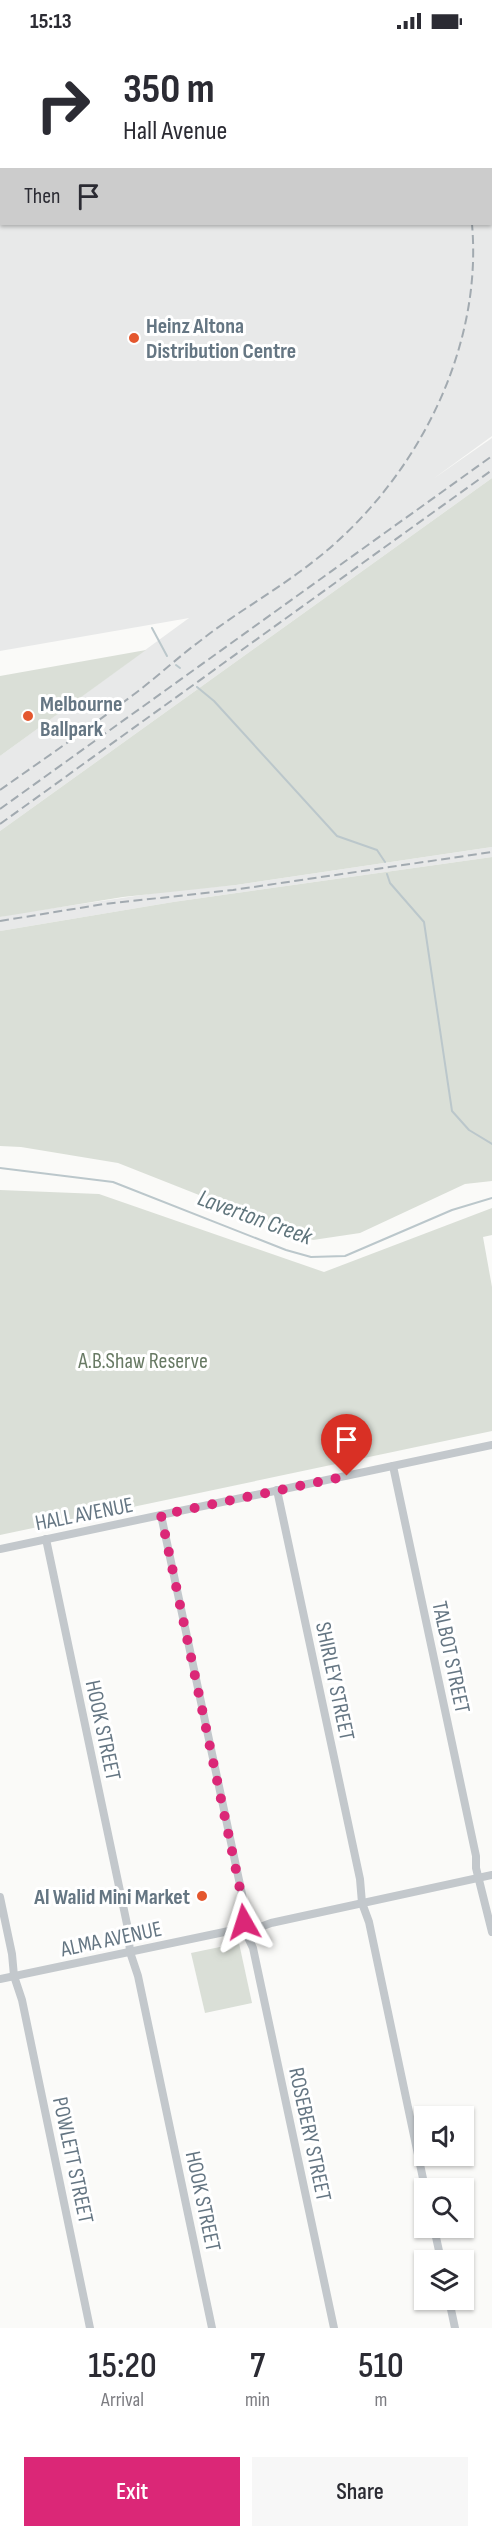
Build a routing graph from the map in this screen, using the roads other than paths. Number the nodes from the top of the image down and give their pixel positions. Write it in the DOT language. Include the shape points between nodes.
graph roads {
  1 [pos="492,1445"];
  2 [pos="393,1466"];
  3 [pos="277,1490"];
  4 [pos="161,1515"];
  5 [pos="45,1539"];
  6 [pos="0,1549"];
  7 [pos="485,1877"];
  8 [pos="0,1897"];
  9 [pos="365,1902"];
  10 [pos="249,1927"];
  11 [pos="492,1932"];
  12 [pos="133,1951"];
  13 [pos="16,1976"];
  14 [pos="0,1979"];
  15 [pos="423,2178"];
  16 [pos="451,2310"];
  17 [pos="90,2328"];
  18 [pos="212,2328"];
  19 [pos="334,2328"];
  20 [pos="455,2328"];
  1 -- 2 [label="street, HALL AVENUE"];
  2 -- 3 [label="street, HALL AVENUE"];
  2 -- 7 [label="street, TALBOT STREET" via="476,1856"];
  3 -- 4 [label="street, HALL AVENUE"];
  3 -- 9 [label="street, SHIRLEY STREET"];
  4 -- 5 [label="street, HALL AVENUE"];
  4 -- 10 [label="street, ROSEBERY STREET"];
  5 -- 6 [label="street, HALL AVENUE"];
  5 -- 12 [label="street, HOOK STREET"];
  7 -- 9 [label="street, ALMA AVENUE"];
  7 -- 11 [label="street, TALBOT STREET"];
  8 -- 13 [label="street, POWLETT STREET"];
  9 -- 10 [label="street, ALMA AVENUE"];
  9 -- 15 [label="street, SHIRLEY STREET"];
  10 -- 12 [label="street, ALMA AVENUE"];
  10 -- 19 [label="street, ROSEBERY STREET"];
  12 -- 13 [label="street, ALMA AVENUE"];
  12 -- 18 [label="street, HOOK STREET"];
  13 -- 14 [label="street, ALMA AVENUE"];
  13 -- 17 [label="street, POWLETT STREET"];
  16 -- 20 [label="street"];
}
